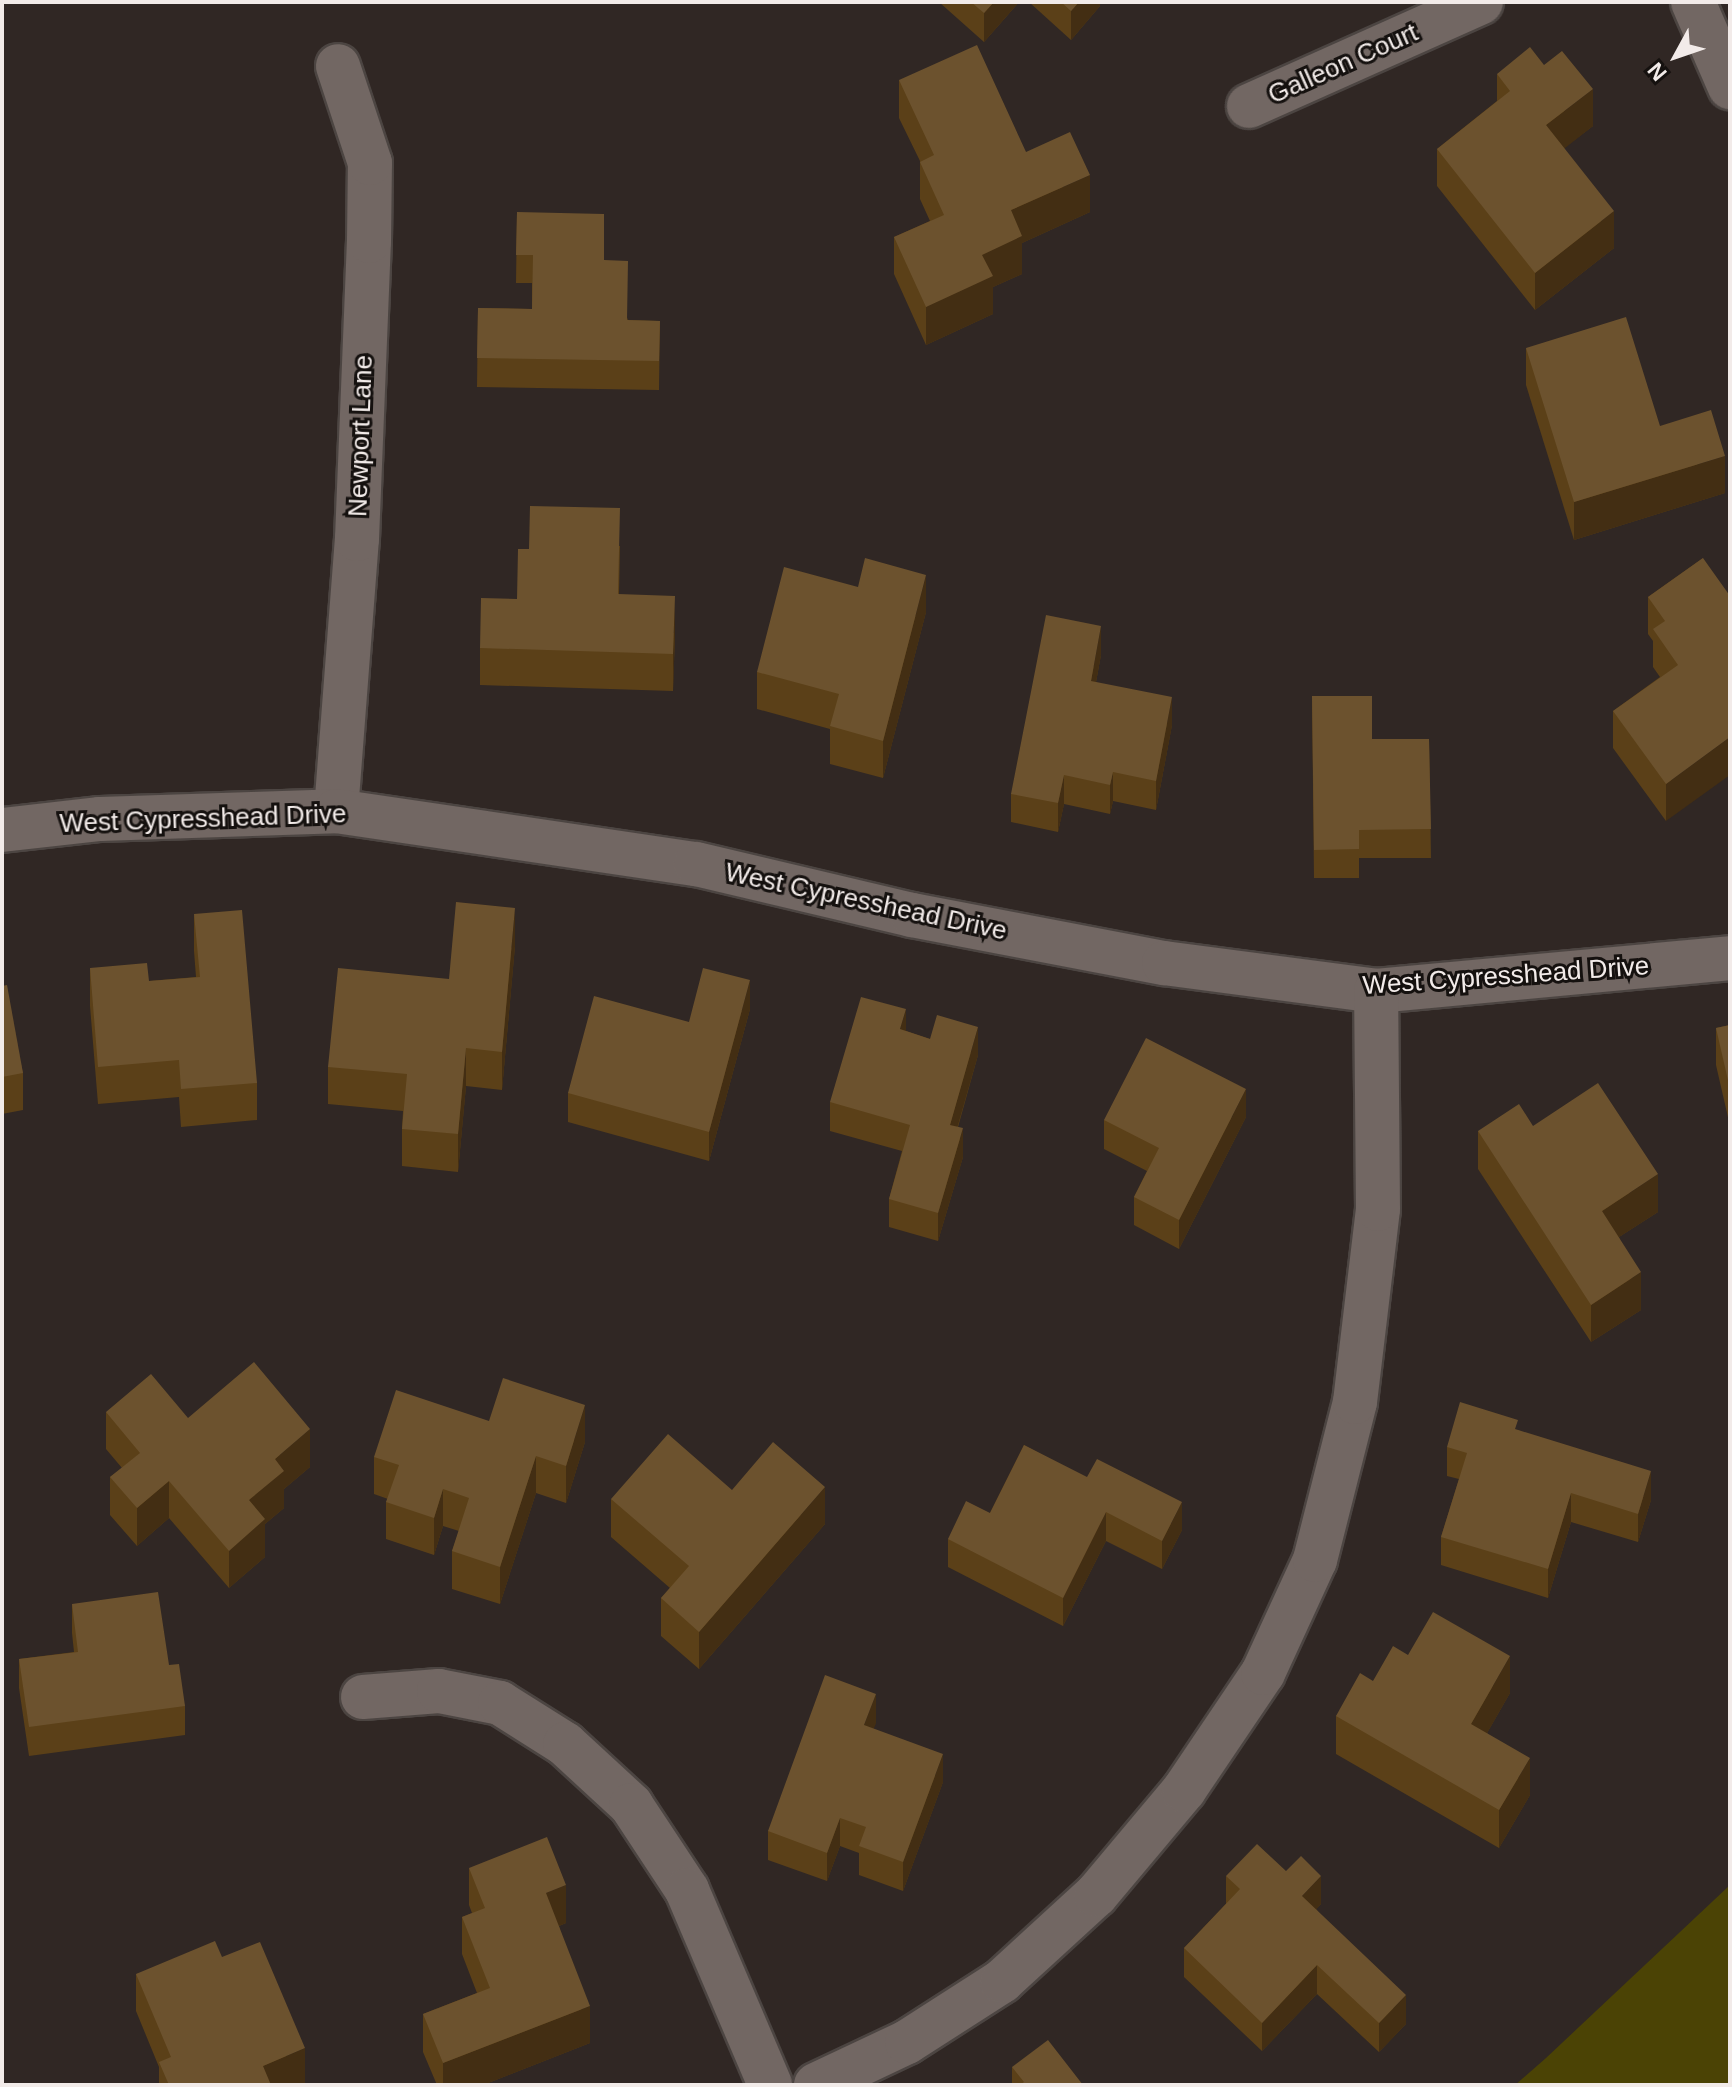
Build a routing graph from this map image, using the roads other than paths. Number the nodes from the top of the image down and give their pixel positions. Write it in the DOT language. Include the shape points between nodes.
graph roads {
  1 [pos="1481,2"];
  2 [pos="1693,2"];
  3 [pos="338,66"];
  4 [pos="1729,82"];
  5 [pos="1249,106"];
  6 [pos="336,811"];
  7 [pos="2,830"];
  8 [pos="1730,958"];
  9 [pos="1376,991"];
  10 [pos="363,1697"];
  11 [pos="770,2085"];
  12 [pos="816,2085"];
  1 -- 5 [label="street, Galleon Court"];
  2 -- 4 [label="street"];
  3 -- 6 [label="street, Newport Lane" via="370,163 370,194 357,539"];
  6 -- 7 [label="street, West Cypresshead Drive" via="100,819"];
  6 -- 9 [label="street, West Cypresshead Drive" via="696,864 912,915 1164,963"];
  8 -- 9 [label="street, West Cypresshead Drive"];
  9 -- 12 [label="street" via="1378,1209 1355,1402 1315,1560 1263,1673 1184,1790 1096,1895 1014,1971 907,2042"];
  10 -- 11 [label="street" via="439,1691 500,1703 565,1744 631,1805 687,1890"];
}
